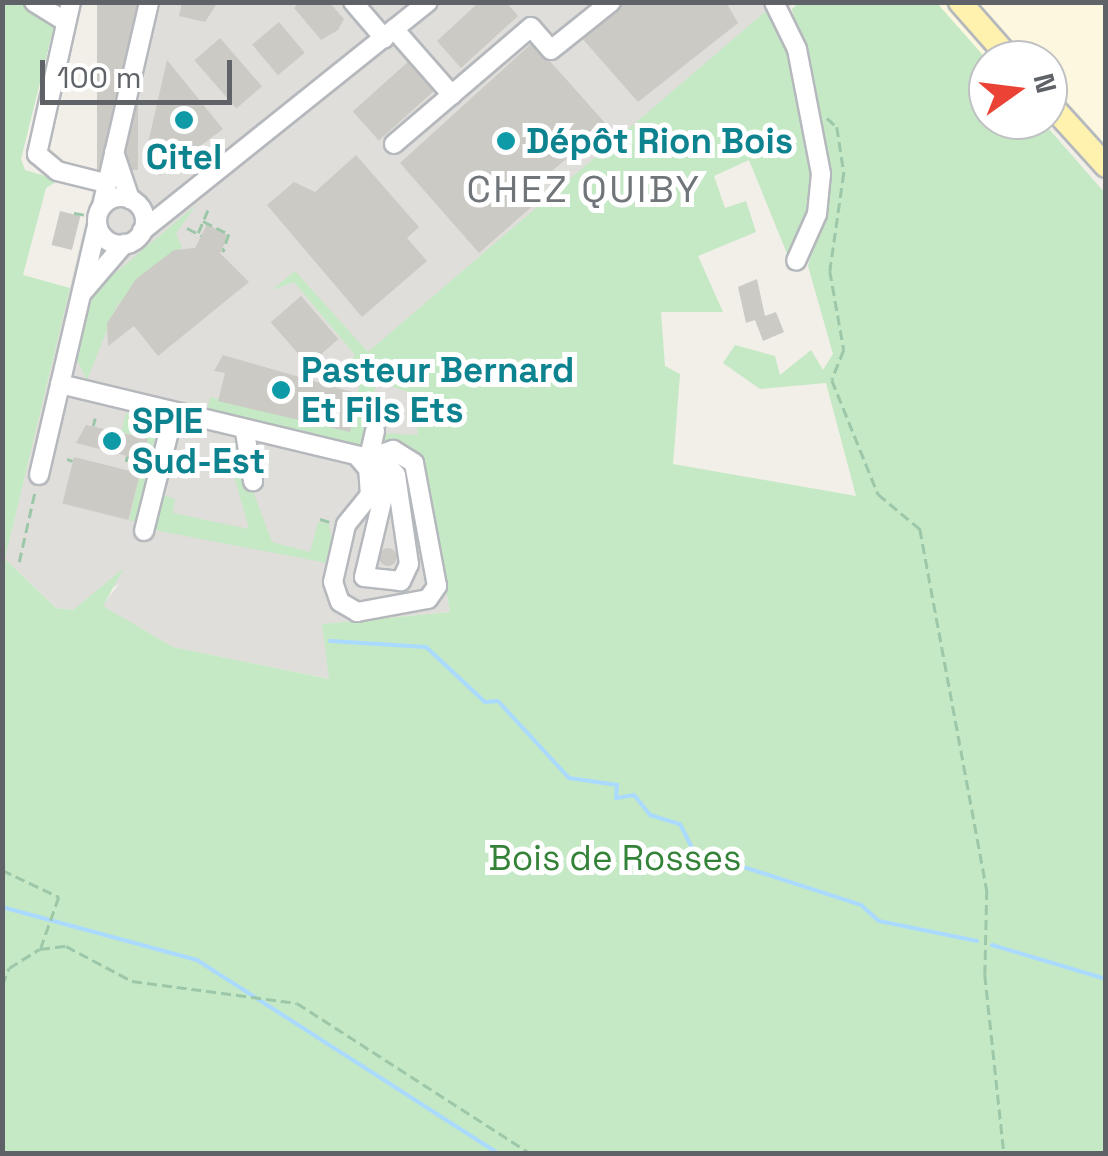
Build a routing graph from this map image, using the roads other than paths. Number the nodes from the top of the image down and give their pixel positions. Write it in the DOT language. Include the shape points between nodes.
graph roads {
  1 [pos="34,2"];
  2 [pos="71,2"];
  3 [pos="149,2"];
  4 [pos="354,2"];
  5 [pos="428,2"];
  6 [pos="611,2"];
  7 [pos="960,2"];
  8 [pos="774,3"];
  9 [pos="66,22"];
  10 [pos="389,34"];
  11 [pos="993,40"];
  12 [pos="452,95"];
  13 [pos="1068,124"];
  14 [pos="394,144"];
  15 [pos="114,152"];
  16 [pos="1106,166"];
  17 [pos="92,183"];
  18 [pos="185,198"];
  19 [pos="134,202"];
  20 [pos="99,215"];
  21 [pos="142,231"];
  22 [pos="124,244"];
  23 [pos="796,261"];
  24 [pos="78,302"];
  25 [pos="60,384"];
  26 [pos="174,412"];
  27 [pos="375,431"];
  28 [pos="245,432"];
  29 [pos="364,458"];
  30 [pos="396,474"];
  31 [pos="39,475"];
  32 [pos="252,481"];
  33 [pos="144,531"];
  34 [pos="395,532"];
  35 [pos="368,552"];
  36 [pos="409,564"];
  1 -- 9 [label="street"];
  2 -- 9 [label="street"];
  3 -- 15 [label="street"];
  4 -- 10 [label="street"];
  5 -- 10 [label="street"];
  6 -- 12 [label="street" via="551,50 531,27"];
  7 -- 11 [label="main road"];
  8 -- 23 [label="street" via="790,27 821,194"];
  9 -- 17 [label="street" via="37,154"];
  10 -- 12 [label="street"];
  10 -- 18 [label="street"];
  12 -- 14 [label="street"];
  13 -- 16 [label="main road"];
  15 -- 17 [label="street"];
  15 -- 19 [label="street"];
  17 -- 20 [label="street"];
  18 -- 19 [label="street"];
  18 -- 21 [label="street"];
  19 -- 20 [label="street"];
  19 -- 21 [label="street"];
  20 -- 22 [label="street"];
  20 -- 24 [label="street"];
  21 -- 22 [label="street"];
  22 -- 24 [label="street"];
  24 -- 25 [label="street"];
  25 -- 26 [label="street"];
  25 -- 31 [label="street"];
  26 -- 28 [label="street"];
  26 -- 33 [label="street"];
  27 -- 29 [label="street"];
  28 -- 29 [label="street" via="305,452"];
  28 -- 32 [label="street"];
  29 -- 29 [label="street" via="372,487 346,525 337,598 363,612 428,599 437,582 416,467 393,450"];
  29 -- 30 [label="street"];
  29 -- 35 [label="street" via="385,489"];
  30 -- 34 [label="street"];
  30 -- 36 [label="street"];
  34 -- 35 [label="street"];
  34 -- 36 [label="street"];
  35 -- 36 [label="street" via="364,573 373,585 403,580"];
}
